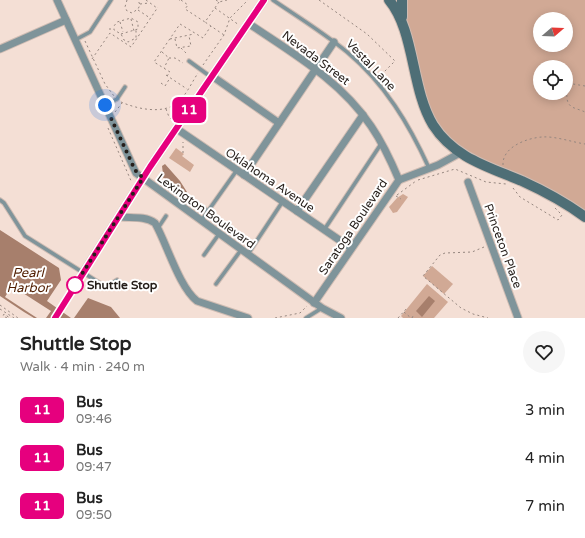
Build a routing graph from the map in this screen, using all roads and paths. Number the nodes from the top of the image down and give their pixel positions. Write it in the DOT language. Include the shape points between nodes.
graph roads {
  1 [pos="57,0"];
  2 [pos="111,0"];
  3 [pos="128,0"];
  4 [pos="138,0"];
  5 [pos="146,0"];
  6 [pos="180,0"];
  7 [pos="216,0"];
  8 [pos="227,0"];
  9 [pos="264,0"];
  10 [pos="273,0"];
  11 [pos="319,0"];
  12 [pos="389,0"];
  13 [pos="402,0"];
  14 [pos="219,2"];
  15 [pos="151,3"];
  16 [pos="140,4"];
  17 [pos="215,8"];
  18 [pos="138,10"];
  19 [pos="131,18"];
  20 [pos="151,18"];
  21 [pos="66,20"];
  22 [pos="120,21"];
  23 [pos="205,22"];
  24 [pos="402,23"];
  25 [pos="245,24"];
  26 [pos="210,26"];
  27 [pos="110,29"];
  28 [pos="114,29"];
  29 [pos="135,31"];
  30 [pos="122,33"];
  31 [pos="194,34"];
  32 [pos="224,35"];
  33 [pos="189,36"];
  34 [pos="83,37"];
  35 [pos="175,38"];
  36 [pos="170,39"];
  37 [pos="75,40"];
  38 [pos="131,42"];
  39 [pos="334,42"];
  40 [pos="131,47"];
  41 [pos="181,48"];
  42 [pos="0,49"];
  43 [pos="161,51"];
  44 [pos="188,55"];
  45 [pos="169,58"];
  46 [pos="92,59"];
  47 [pos="189,62"];
  48 [pos="183,63"];
  49 [pos="164,68"];
  50 [pos="316,69"];
  51 [pos="212,77"];
  52 [pos="170,78"];
  53 [pos="376,80"];
  54 [pos="161,83"];
  55 [pos="585,86"];
  56 [pos="125,87"];
  57 [pos="188,89"];
  58 [pos="115,98"];
  59 [pos="122,102"];
  60 [pos="105,105"];
  61 [pos="166,108"];
  62 [pos="585,112"];
  63 [pos="113,113"];
  64 [pos="363,115"];
  65 [pos="279,123"];
  66 [pos="176,126"];
  67 [pos="108,128"];
  68 [pos="183,141"];
  69 [pos="382,144"];
  70 [pos="585,144"];
  71 [pos="183,153"];
  72 [pos="460,153"];
  73 [pos="503,165"];
  74 [pos="429,168"];
  75 [pos="236,170"];
  76 [pos="244,175"];
  77 [pos="143,178"];
  78 [pos="423,178"];
  79 [pos="399,180"];
  80 [pos="468,182"];
  81 [pos="137,187"];
  82 [pos="396,196"];
  83 [pos="398,198"];
  84 [pos="401,199"];
  85 [pos="0,200"];
  86 [pos="283,201"];
  87 [pos="397,201"];
  88 [pos="196,202"];
  89 [pos="551,204"];
  90 [pos="208,211"];
  91 [pos="297,211"];
  92 [pos="166,216"];
  93 [pos="121,217"];
  94 [pos="585,217"];
  95 [pos="201,221"];
  96 [pos="158,228"];
  97 [pos="324,230"];
  98 [pos="219,234"];
  99 [pos="491,244"];
  100 [pos="351,248"];
  101 [pos="244,252"];
  102 [pos="204,255"];
  103 [pos="82,273"];
  104 [pos="117,280"];
  105 [pos="216,284"];
  106 [pos="314,303"];
  107 [pos="0,305"];
  108 [pos="307,306"];
  109 [pos="322,308"];
  110 [pos="407,308"];
  111 [pos="0,309"];
  112 [pos="403,312"];
  113 [pos="414,314"];
  114 [pos="7,318"];
  115 [pos="10,318"];
  116 [pos="14,318"];
  117 [pos="18,318"];
  118 [pos="55,318"];
  119 [pos="248,318"];
  120 [pos="275,318"];
  121 [pos="306,318"];
  122 [pos="341,318"];
  123 [pos="398,318"];
  124 [pos="411,318"];
  125 [pos="488,318"];
  126 [pos="518,318"];
  1 -- 21 [label="street, Lexington Boulevard"];
  2 -- 34 [label="lane" via="90,32"];
  3 -- 18 [label="path" via="124,5 126,10 132,13"];
  4 -- 16 [label="path"];
  5 -- 15 [label="path"];
  6 -- 23 [label="path" via="188,5 185,9"];
  7 -- 14 [label="path"];
  8 -- 14 [label="path"];
  9 -- 25 [label="street"];
  10 -- 39 [label="lane, Vestal Lane"];
  11 -- 53 [label="path" via="367,34 395,61"];
  12 -- 24 [label="street"];
  13 -- 24 [label="street"];
  14 -- 17 [label="path"];
  15 -- 16 [label="path"];
  15 -- 20 [label="path" via="158,8"];
  16 -- 18 [label="path"];
  17 -- 23 [label="path"];
  17 -- 25 [label="path"];
  18 -- 20 [label="path"];
  19 -- 22 [label="path"];
  19 -- 29 [label="path"];
  19 -- 29 [label="path" via="138,24"];
  20 -- 40 [label="path"];
  21 -- 37 [label="street, Lexington Boulevard"];
  21 -- 42 [label="street"];
  22 -- 28 [label="path" via="115,23"];
  22 -- 30 [label="path"];
  23 -- 26 [label="path"];
  24 -- 72 [label="street" via="421,97 429,117 444,139"];
  25 -- 50 [label="street, Nevada Street"];
  25 -- 51 [label="street"];
  26 -- 31 [label="path" via="203,38"];
  26 -- 32 [label="path"];
  27 -- 28 [label="path"];
  28 -- 30 [label="path" via="116,33"];
  29 -- 30 [label="path"];
  29 -- 38 [label="path" via="136,38"];
  30 -- 38 [label="path" via="124,40"];
  31 -- 33 [label="path"];
  31 -- 36 [label="path" via="180,24"];
  33 -- 35 [label="path"];
  33 -- 41 [label="path" via="191,46"];
  34 -- 37 [label="lane"];
  34 -- 46 [label="path"];
  35 -- 36 [label="path"];
  35 -- 41 [label="path" via="177,48"];
  36 -- 43 [label="path"];
  37 -- 60 [label="street, Lexington Boulevard"];
  38 -- 40 [label="path"];
  39 -- 50 [label="street"];
  39 -- 53 [label="lane, Vestal Lane"];
  40 -- 46 [label="path" via="110,33"];
  41 -- 44 [label="path"];
  43 -- 45 [label="path"];
  43 -- 49 [label="path" via="154,62"];
  45 -- 48 [label="path" via="175,58"];
  45 -- 49 [label="path"];
  46 -- 58 [label="path" via="104,84"];
  47 -- 51 [label="lane"];
  49 -- 52 [label="path" via="170,72 167,75"];
  50 -- 64 [label="street, Nevada Street" via="341,90"];
  50 -- 65 [label="street"];
  51 -- 65 [label="street"];
  51 -- 66 [label="street"];
  52 -- 54 [label="path" via="165,86"];
  52 -- 57 [label="path"];
  53 -- 74 [label="lane, Vestal Lane" via="404,118"];
  55 -- 62 [label="path" via="573,84 569,87 567,95 572,108"];
  56 -- 60 [label="lane" via="117,99"];
  59 -- 63 [label="path"];
  60 -- 77 [label="street, Lexington Boulevard" via="135,170"];
  61 -- 66 [label="path"];
  64 -- 69 [label="street, Nevada Street"];
  64 -- 91 [label="street"];
  65 -- 76 [label="street"];
  66 -- 75 [label="street, Oklahoma Avenue"];
  66 -- 77 [label="street"];
  67 -- 81 [label="path" via="132,182"];
  68 -- 71 [label="path"];
  69 -- 79 [label="street, Nevada Street"];
  69 -- 97 [label="lane"];
  70 -- 73 [label="path" via="541,136 508,150 504,154"];
  72 -- 74 [label="street, Saratoga Boulevard"];
  72 -- 94 [label="street" via="537,188"];
  74 -- 79 [label="street, Saratoga Boulevard"];
  75 -- 76 [label="street, Oklahoma Avenue"];
  75 -- 90 [label="lane"];
  76 -- 86 [label="street, Oklahoma Avenue"];
  77 -- 81 [label="street"];
  77 -- 95 [label="street, Lexington Boulevard"];
  78 -- 89 [label="path" via="455,169 486,182 514,187 520,197 558,220 562,215"];
  79 -- 100 [label="street, Saratoga Boulevard"];
  80 -- 99 [label="street, Princeton Place"];
  81 -- 103 [label="street"];
  82 -- 83 [label="path"];
  83 -- 84 [label="path"];
  83 -- 87 [label="path"];
  85 -- 103 [label="lane" via="25,236"];
  86 -- 91 [label="street, Oklahoma Avenue"];
  86 -- 101 [label="lane"];
  88 -- 90 [label="lane"];
  90 -- 95 [label="lane"];
  91 -- 97 [label="street, Oklahoma Avenue"];
  92 -- 96 [label="lane"];
  93 -- 96 [label="street" via="150,220"];
  95 -- 98 [label="street, Lexington Boulevard"];
  96 -- 119 [label="street" via="193,298"];
  97 -- 100 [label="street, Oklahoma Avenue"];
  98 -- 101 [label="street, Lexington Boulevard"];
  98 -- 102 [label="lane"];
  99 -- 125 [label="path" via="472,252 440,255 423,276 461,308"];
  99 -- 126 [label="street, Princeton Place"];
  100 -- 106 [label="street, Saratoga Boulevard"];
  101 -- 105 [label="lane"];
  101 -- 106 [label="street, Lexington Boulevard"];
  103 -- 104 [label="lane" via="106,287"];
  103 -- 118 [label="lane"];
  106 -- 109 [label="street, Lexington Boulevard"];
  107 -- 117 [label="path"];
  108 -- 120 [label="path" via="300,313"];
  109 -- 121 [label="lane"];
  109 -- 122 [label="street, Lexington Boulevard"];
  110 -- 112 [label="path"];
  111 -- 116 [label="path"];
  112 -- 123 [label="path"];
  112 -- 124 [label="path"];
  113 -- 124 [label="path"];
  114 -- 115 [label="path" via="4,314"];
}
